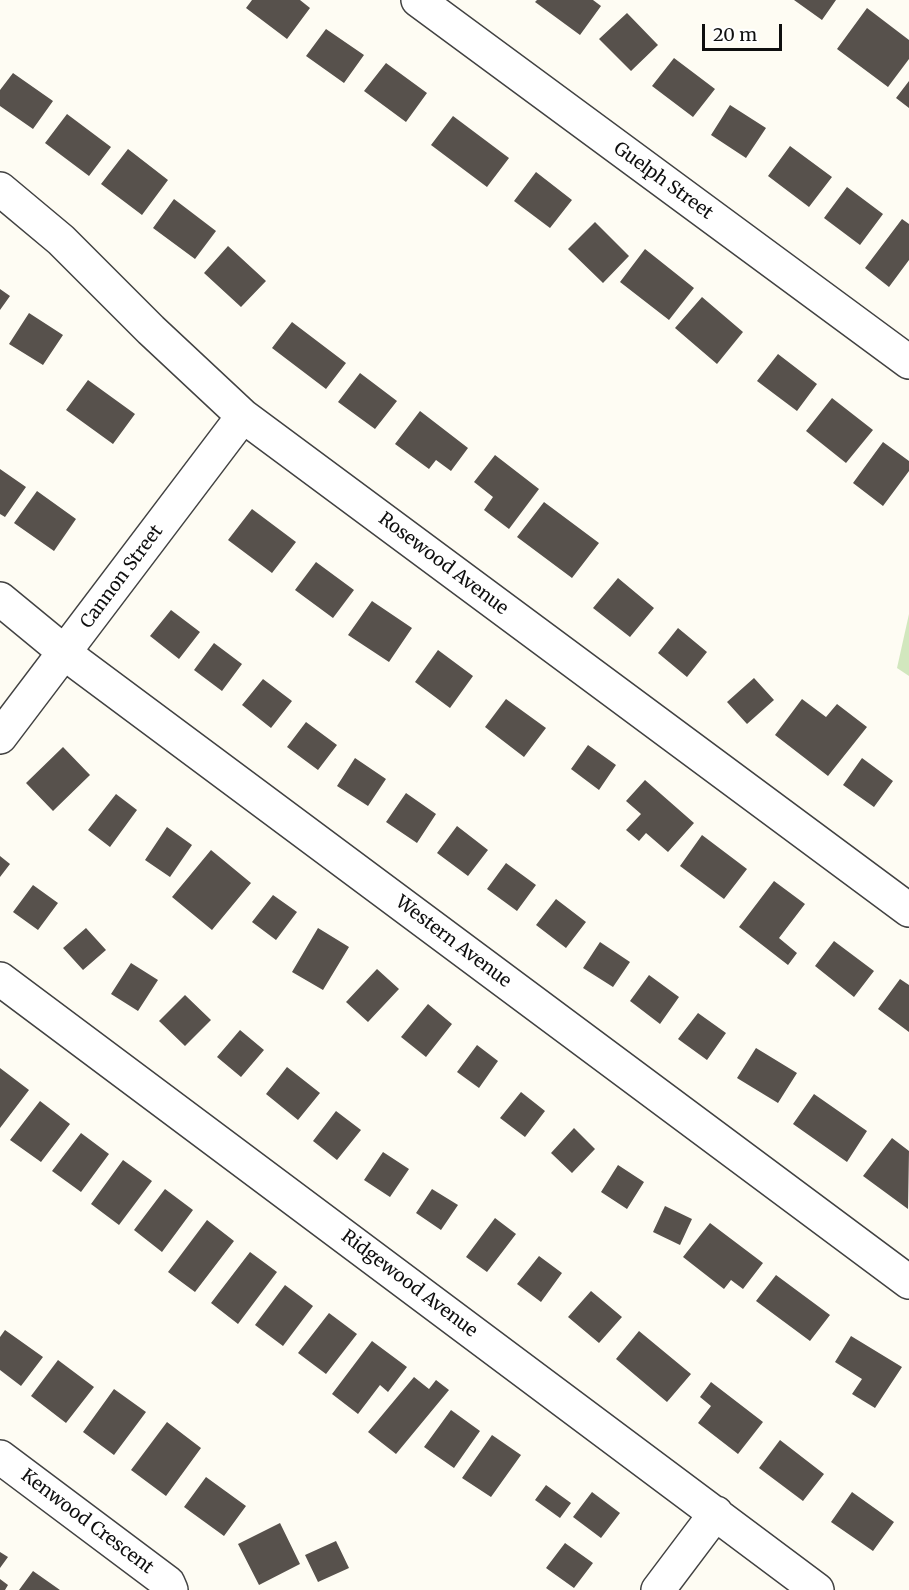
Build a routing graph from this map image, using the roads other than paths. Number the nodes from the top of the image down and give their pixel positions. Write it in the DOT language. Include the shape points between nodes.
graph roads {
  1 [pos="418,0"];
  2 [pos="0,189"];
  3 [pos="909,362"];
  4 [pos="243,416"];
  5 [pos="0,599"];
  6 [pos="64,652"];
  7 [pos="0,737"];
  8 [pos="909,910"];
  9 [pos="0,979"];
  10 [pos="909,1282"];
  11 [pos="0,1456"];
  12 [pos="716,1513"];
  13 [pos="171,1590"];
  14 [pos="658,1590"];
  15 [pos="817,1590"];
  1 -- 3 [label="street, Guelph Street"];
  2 -- 4 [label="street, Rosewood Avenue" via="61,240"];
  4 -- 6 [label="street, Cannon Street"];
  4 -- 8 [label="street, Rosewood Avenue"];
  5 -- 6 [label="street, Western Avenue"];
  6 -- 7 [label="street, Cannon Street"];
  6 -- 10 [label="street, Western Avenue"];
  9 -- 12 [label="street, Ridgewood Avenue"];
  11 -- 13 [label="street, Kenwood Crescent" via="168,1583"];
  12 -- 14 [label="street"];
  12 -- 15 [label="street, Ridgewood Avenue"];
}
